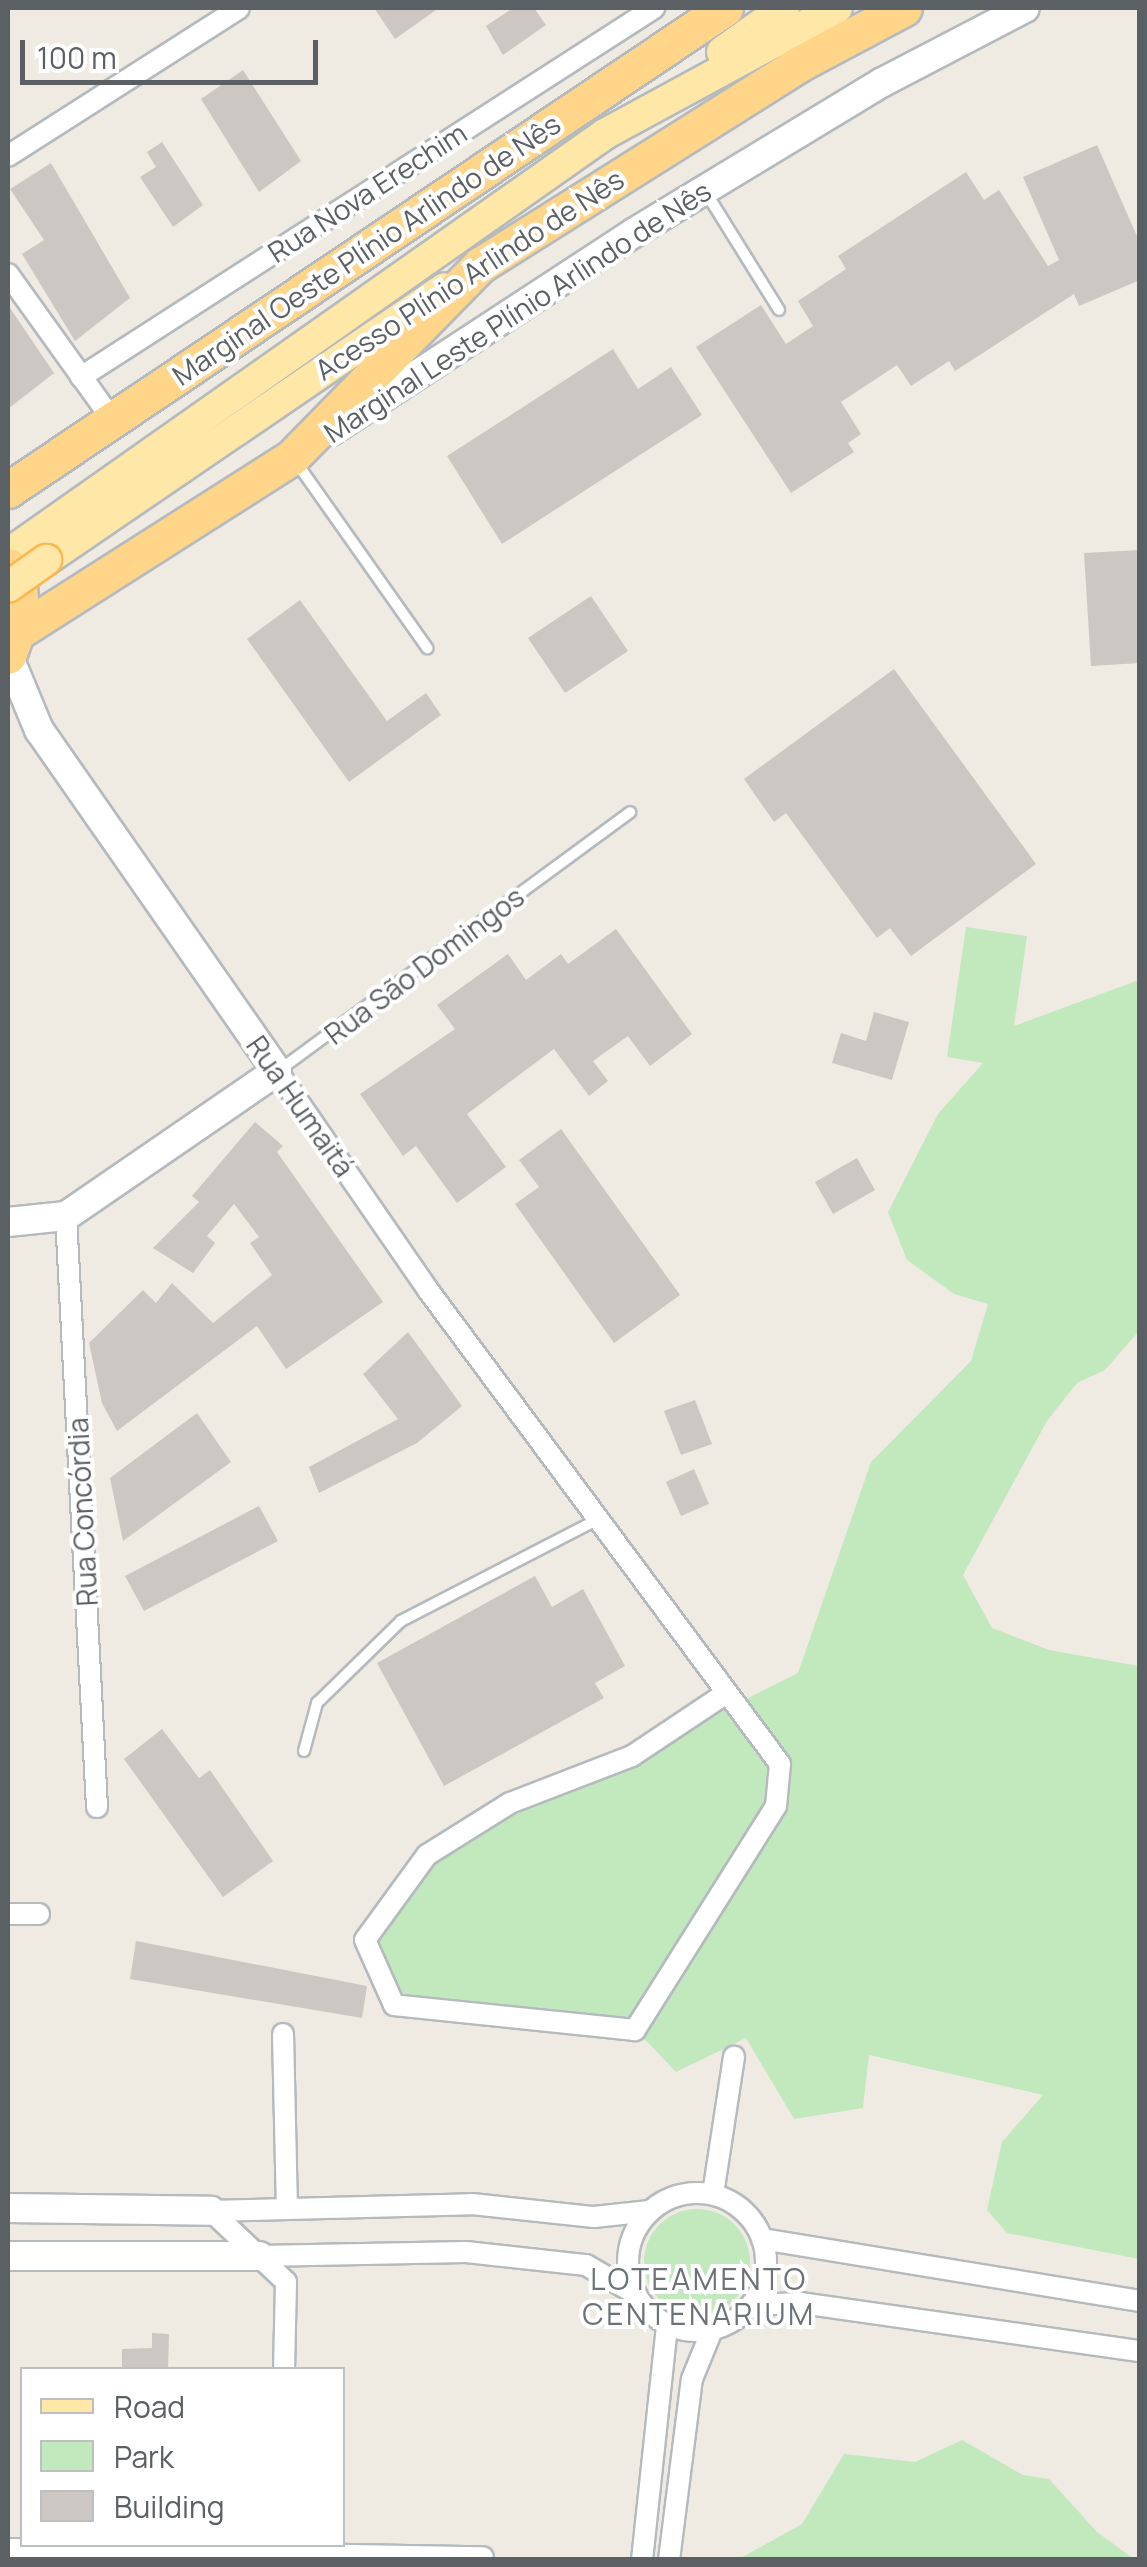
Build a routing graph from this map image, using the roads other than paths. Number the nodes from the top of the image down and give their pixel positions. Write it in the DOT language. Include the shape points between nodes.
graph roads {
  1 [pos="239,8"];
  2 [pos="654,8"];
  3 [pos="725,8"];
  4 [pos="784,8"];
  5 [pos="837,8"];
  6 [pos="904,8"];
  7 [pos="1025,8"];
  8 [pos="207,17"];
  9 [pos="605,134"];
  10 [pos="8,156"];
  11 [pos="704,190"];
  12 [pos="480,265"];
  13 [pos="8,274"];
  14 [pos="779,310"];
  15 [pos="81,376"];
  16 [pos="111,418"];
  17 [pos="292,457"];
  18 [pos="14,482"];
  19 [pos="28,551"];
  20 [pos="8,566"];
  21 [pos="8,587"];
  22 [pos="12,648"];
  23 [pos="427,648"];
  24 [pos="8,708"];
  25 [pos="39,730"];
  26 [pos="630,812"];
  27 [pos="277,1071"];
  28 [pos="66,1216"];
  29 [pos="8,1222"];
  30 [pos="600,1518"];
  31 [pos="725,1694"];
  32 [pos="304,1751"];
  33 [pos="97,1807"];
  34 [pos="8,1914"];
  35 [pos="39,1914"];
  36 [pos="283,2034"];
  37 [pos="734,2056"];
  38 [pos="713,2194"];
  39 [pos="8,2208"];
  40 [pos="287,2210"];
  41 [pos="650,2211"];
  42 [pos="212,2212"];
  43 [pos="762,2239"];
  44 [pos="8,2256"];
  45 [pos="259,2256"];
  46 [pos="636,2294"];
  47 [pos="1140,2301"];
  48 [pos="751,2306"];
  49 [pos="668,2325"];
  50 [pos="712,2330"];
  51 [pos="1140,2351"];
  52 [pos="284,2367"];
  53 [pos="8,2549"];
  54 [pos="281,2552"];
  55 [pos="483,2557"];
  56 [pos="642,2560"];
  57 [pos="669,2560"];
  1 -- 8 [label="street"];
  2 -- 15 [label="street, Rua Nova Erechim"];
  3 -- 16 [label="highway, Marginal Oeste Plínio Arlindo de Nês" via="320,285"];
  4 -- 9 [label="main road"];
  5 -- 9 [label="main road, Acesso Plínio Arlindo de Nês"];
  6 -- 12 [label="highway, Acesso Plínio Arlindo de Nês" via="782,74"];
  7 -- 11 [label="street, Marginal Leste Plínio Arlindo de Nês"];
  8 -- 10 [label="street"];
  9 -- 19 [label="main road, Acesso Plínio Arlindo de Nês"];
  11 -- 14 [label="lane"];
  11 -- 17 [label="street, Marginal Leste Plínio Arlindo de Nês"];
  12 -- 17 [label="highway"];
  12 -- 19 [label="main road, Acesso Plínio Arlindo de Nês"];
  13 -- 15 [label="street"];
  15 -- 16 [label="street"];
  16 -- 18 [label="highway, Marginal Oeste Plínio Arlindo de Nês"];
  17 -- 22 [label="highway, Marginal Leste Plínio Arlindo de Nês"];
  17 -- 23 [label="lane"];
  19 -- 21 [label="main road, bridge"];
  20 -- 22 [label="highway" via="22,602"];
  22 -- 25 [label="street, Rua Humaitá"];
  24 -- 25 [label="street, Rua Humaitá"];
  25 -- 27 [label="street, Rua Humaitá"];
  26 -- 27 [label="lane, Rua São Domingos"];
  27 -- 28 [label="street, Rua São Domingos"];
  27 -- 30 [label="street, Rua Humaitá"];
  28 -- 29 [label="street, Rua São Domingos"];
  28 -- 33 [label="street, Rua Concórdia"];
  30 -- 31 [label="street, Rua Humaitá"];
  30 -- 32 [label="lane" via="401,1622 317,1704"];
  31 -- 31 [label="street, Rua Humaitá" via="632,1756 510,1803 426,1855 365,1940 394,2005 635,2030 776,1806 780,1764"];
  34 -- 35 [label="street"];
  36 -- 40 [label="street"];
  37 -- 38 [label="street"];
  38 -- 41 [label="street" via="690,2193"];
  38 -- 43 [label="street" via="751,2218"];
  39 -- 42 [label="street"];
  40 -- 41 [label="street" via="472,2204 594,2216"];
  40 -- 42 [label="street"];
  41 -- 46 [label="street" via="629,2250"];
  42 -- 45 [label="street"];
  43 -- 47 [label="street"];
  43 -- 48 [label="street" via="766,2262"];
  44 -- 45 [label="street"];
  45 -- 46 [label="street" via="466,2252 586,2265"];
  45 -- 52 [label="street" via="286,2282"];
  46 -- 49 [label="street"];
  48 -- 50 [label="street"];
  48 -- 51 [label="street" via="801,2302"];
  49 -- 50 [label="street"];
  49 -- 56 [label="street"];
  50 -- 57 [label="street" via="692,2379"];
  53 -- 54 [label="street"];
  54 -- 55 [label="street"];
}
